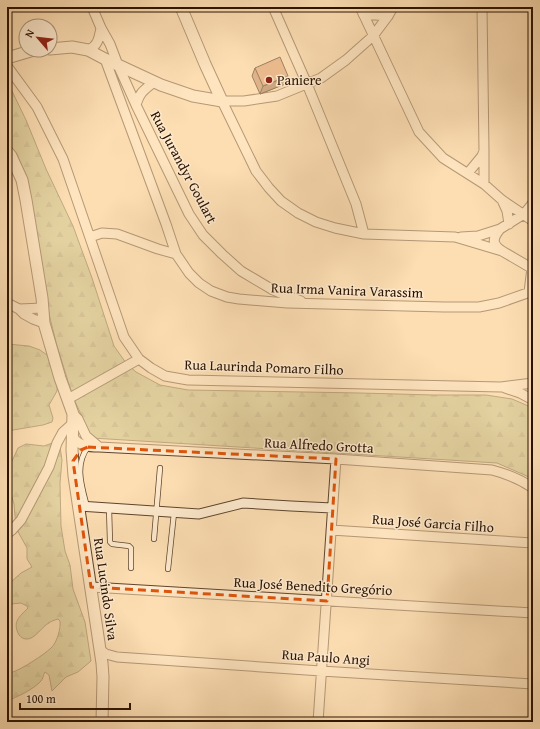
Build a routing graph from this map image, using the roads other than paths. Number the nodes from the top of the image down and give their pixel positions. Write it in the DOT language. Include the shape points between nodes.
graph roads {
  1 [pos="92,7"];
  2 [pos="181,7"];
  3 [pos="273,7"];
  4 [pos="393,7"];
  5 [pos="482,7"];
  6 [pos="361,11"];
  7 [pos="388,16"];
  8 [pos="101,28"];
  9 [pos="373,36"];
  10 [pos="58,48"];
  11 [pos="360,48"];
  12 [pos="380,49"];
  13 [pos="88,50"];
  14 [pos="18,55"];
  15 [pos="7,58"];
  16 [pos="105,59"];
  17 [pos="118,65"];
  18 [pos="7,66"];
  19 [pos="154,82"];
  20 [pos="307,84"];
  21 [pos="222,101"];
  22 [pos="136,105"];
  23 [pos="7,151"];
  24 [pos="484,151"];
  25 [pos="468,173"];
  26 [pos="484,184"];
  27 [pos="502,200"];
  28 [pos="533,203"];
  29 [pos="524,214"];
  30 [pos="533,221"];
  31 [pos="509,224"];
  32 [pos="500,229"];
  33 [pos="364,234"];
  34 [pos="90,238"];
  35 [pos="479,240"];
  36 [pos="502,251"];
  37 [pos="176,254"];
  38 [pos="532,268"];
  39 [pos="531,291"];
  40 [pos="7,303"];
  41 [pos="309,304"];
  42 [pos="43,308"];
  43 [pos="19,309"];
  44 [pos="44,323"];
  45 [pos="139,359"];
  46 [pos="533,383"];
  47 [pos="501,387"];
  48 [pos="68,399"];
  49 [pos="533,400"];
  50 [pos="73,418"];
  51 [pos="73,437"];
  52 [pos="88,447"];
  53 [pos="99,447"];
  54 [pos="73,456"];
  55 [pos="336,459"];
  56 [pos="160,468"];
  57 [pos="533,488"];
  58 [pos="83,506"];
  59 [pos="109,508"];
  60 [pos="332,508"];
  61 [pos="156,512"];
  62 [pos="174,513"];
  63 [pos="331,530"];
  64 [pos="7,534"];
  65 [pos="154,539"];
  66 [pos="533,543"];
  67 [pos="131,568"];
  68 [pos="168,569"];
  69 [pos="91,587"];
  70 [pos="327,601"];
  71 [pos="533,613"];
  72 [pos="100,650"];
  73 [pos="117,657"];
  74 [pos="102,663"];
  75 [pos="321,671"];
  76 [pos="533,684"];
  77 [pos="102,722"];
  78 [pos="318,722"];
  1 -- 8 [label="street, Rua Jurandyr Goulart"];
  2 -- 21 [label="street"];
  3 -- 20 [label="street"];
  4 -- 7 [label="street"];
  5 -- 24 [label="street"];
  6 -- 7 [label="street"];
  6 -- 9 [label="street"];
  7 -- 9 [label="street"];
  8 -- 13 [label="street" via="96,44"];
  8 -- 17 [label="street, Rua Jurandyr Goulart"];
  9 -- 11 [label="street"];
  9 -- 12 [label="street"];
  10 -- 13 [label="street" via="72,47"];
  11 -- 12 [label="street"];
  11 -- 20 [label="street" via="321,78"];
  12 -- 25 [label="street" via="419,132 443,158"];
  13 -- 16 [label="street"];
  14 -- 15 [label="street"];
  16 -- 17 [label="street"];
  16 -- 37 [label="street, Rua Irma Vanira Varassim"];
  17 -- 19 [label="street"];
  17 -- 22 [label="street, Rua Jurandyr Goulart"];
  18 -- 34 [label="street, Rua Laurinda Pomaro Filho" via="37,107 63,159"];
  19 -- 21 [label="street" via="193,96"];
  19 -- 22 [label="street, Rua Jurandyr Goulart" via="142,91"];
  20 -- 21 [label="street" via="278,96"];
  20 -- 33 [label="street" via="356,204"];
  21 -- 33 [label="street" via="256,171 281,201 316,222"];
  22 -- 41 [label="street, Rua Jurandyr Goulart" via="189,214 203,235 241,271 273,290"];
  23 -- 42 [label="street, Rua Lucindo Silva" via="22,180"];
  24 -- 25 [label="street"];
  24 -- 26 [label="street"];
  25 -- 26 [label="street"];
  26 -- 27 [label="street"];
  27 -- 29 [label="street"];
  27 -- 31 [label="street"];
  28 -- 29 [label="street"];
  29 -- 30 [label="street"];
  29 -- 31 [label="street"];
  31 -- 32 [label="street"];
  32 -- 35 [label="street"];
  32 -- 36 [label="street" via="494,244"];
  33 -- 35 [label="street"];
  34 -- 37 [label="street" via="102,233 116,234"];
  34 -- 45 [label="street, Rua Laurinda Pomaro Filho" via="124,337"];
  35 -- 36 [label="street"];
  36 -- 38 [label="street"];
  37 -- 41 [label="street, Rua Irma Vanira Varassim" via="189,273 211,291 246,300"];
  38 -- 39 [label="street"];
  39 -- 41 [label="street, Rua Irma Vanira Varassim" via="499,303 479,307"];
  40 -- 43 [label="street"];
  42 -- 43 [label="street"];
  42 -- 44 [label="street, Rua Lucindo Silva"];
  43 -- 44 [label="street"];
  44 -- 48 [label="street, Rua Lucindo Silva"];
  45 -- 47 [label="street, Rua Laurinda Pomaro Filho" via="165,376 188,380"];
  45 -- 48 [label="street"];
  46 -- 47 [label="street, Rua Laurinda Pomaro Filho"];
  47 -- 49 [label="street, Rua Laurinda Pomaro Filho"];
  48 -- 50 [label="street, Rua Lucindo Silva"];
  50 -- 51 [label="street, Rua Lucindo Silva"];
  50 -- 53 [label="street" via="78,419 86,436"];
  50 -- 64 [label="street" via="62,432 49,467 21,520"];
  51 -- 52 [label="street"];
  51 -- 54 [label="street, Rua Lucindo Silva"];
  52 -- 53 [label="street, Rua Alfredo Grotta"];
  52 -- 54 [label="street"];
  52 -- 58 [label="lane" via="81,464"];
  53 -- 55 [label="street, Rua Alfredo Grotta"];
  54 -- 58 [label="street, Rua Lucindo Silva"];
  55 -- 57 [label="street, Rua Alfredo Grotta" via="492,470 507,474"];
  55 -- 60 [label="street"];
  56 -- 61 [label="lane"];
  58 -- 59 [label="street"];
  58 -- 69 [label="street, Rua Lucindo Silva"];
  59 -- 61 [label="street"];
  59 -- 67 [label="lane" via="110,542 131,548"];
  60 -- 62 [label="street" via="243,503 199,514"];
  60 -- 63 [label="street"];
  61 -- 62 [label="street"];
  61 -- 65 [label="lane"];
  62 -- 68 [label="lane"];
  63 -- 66 [label="street, Rua José Garcia Filho"];
  63 -- 70 [label="street"];
  69 -- 70 [label="street, Rua José Benedito Gregório"];
  69 -- 72 [label="street, Rua Lucindo Silva"];
  70 -- 71 [label="street, Rua José Benedito Gregório"];
  70 -- 75 [label="street"];
  72 -- 73 [label="street, Rua Paulo Angi"];
  72 -- 74 [label="street, Rua Lucindo Silva"];
  73 -- 74 [label="street, Rua Paulo Angi"];
  73 -- 75 [label="street, Rua Paulo Angi"];
  74 -- 77 [label="street, Rua Lucindo Silva"];
  75 -- 76 [label="street, Rua Paulo Angi"];
  75 -- 78 [label="street"];
}
